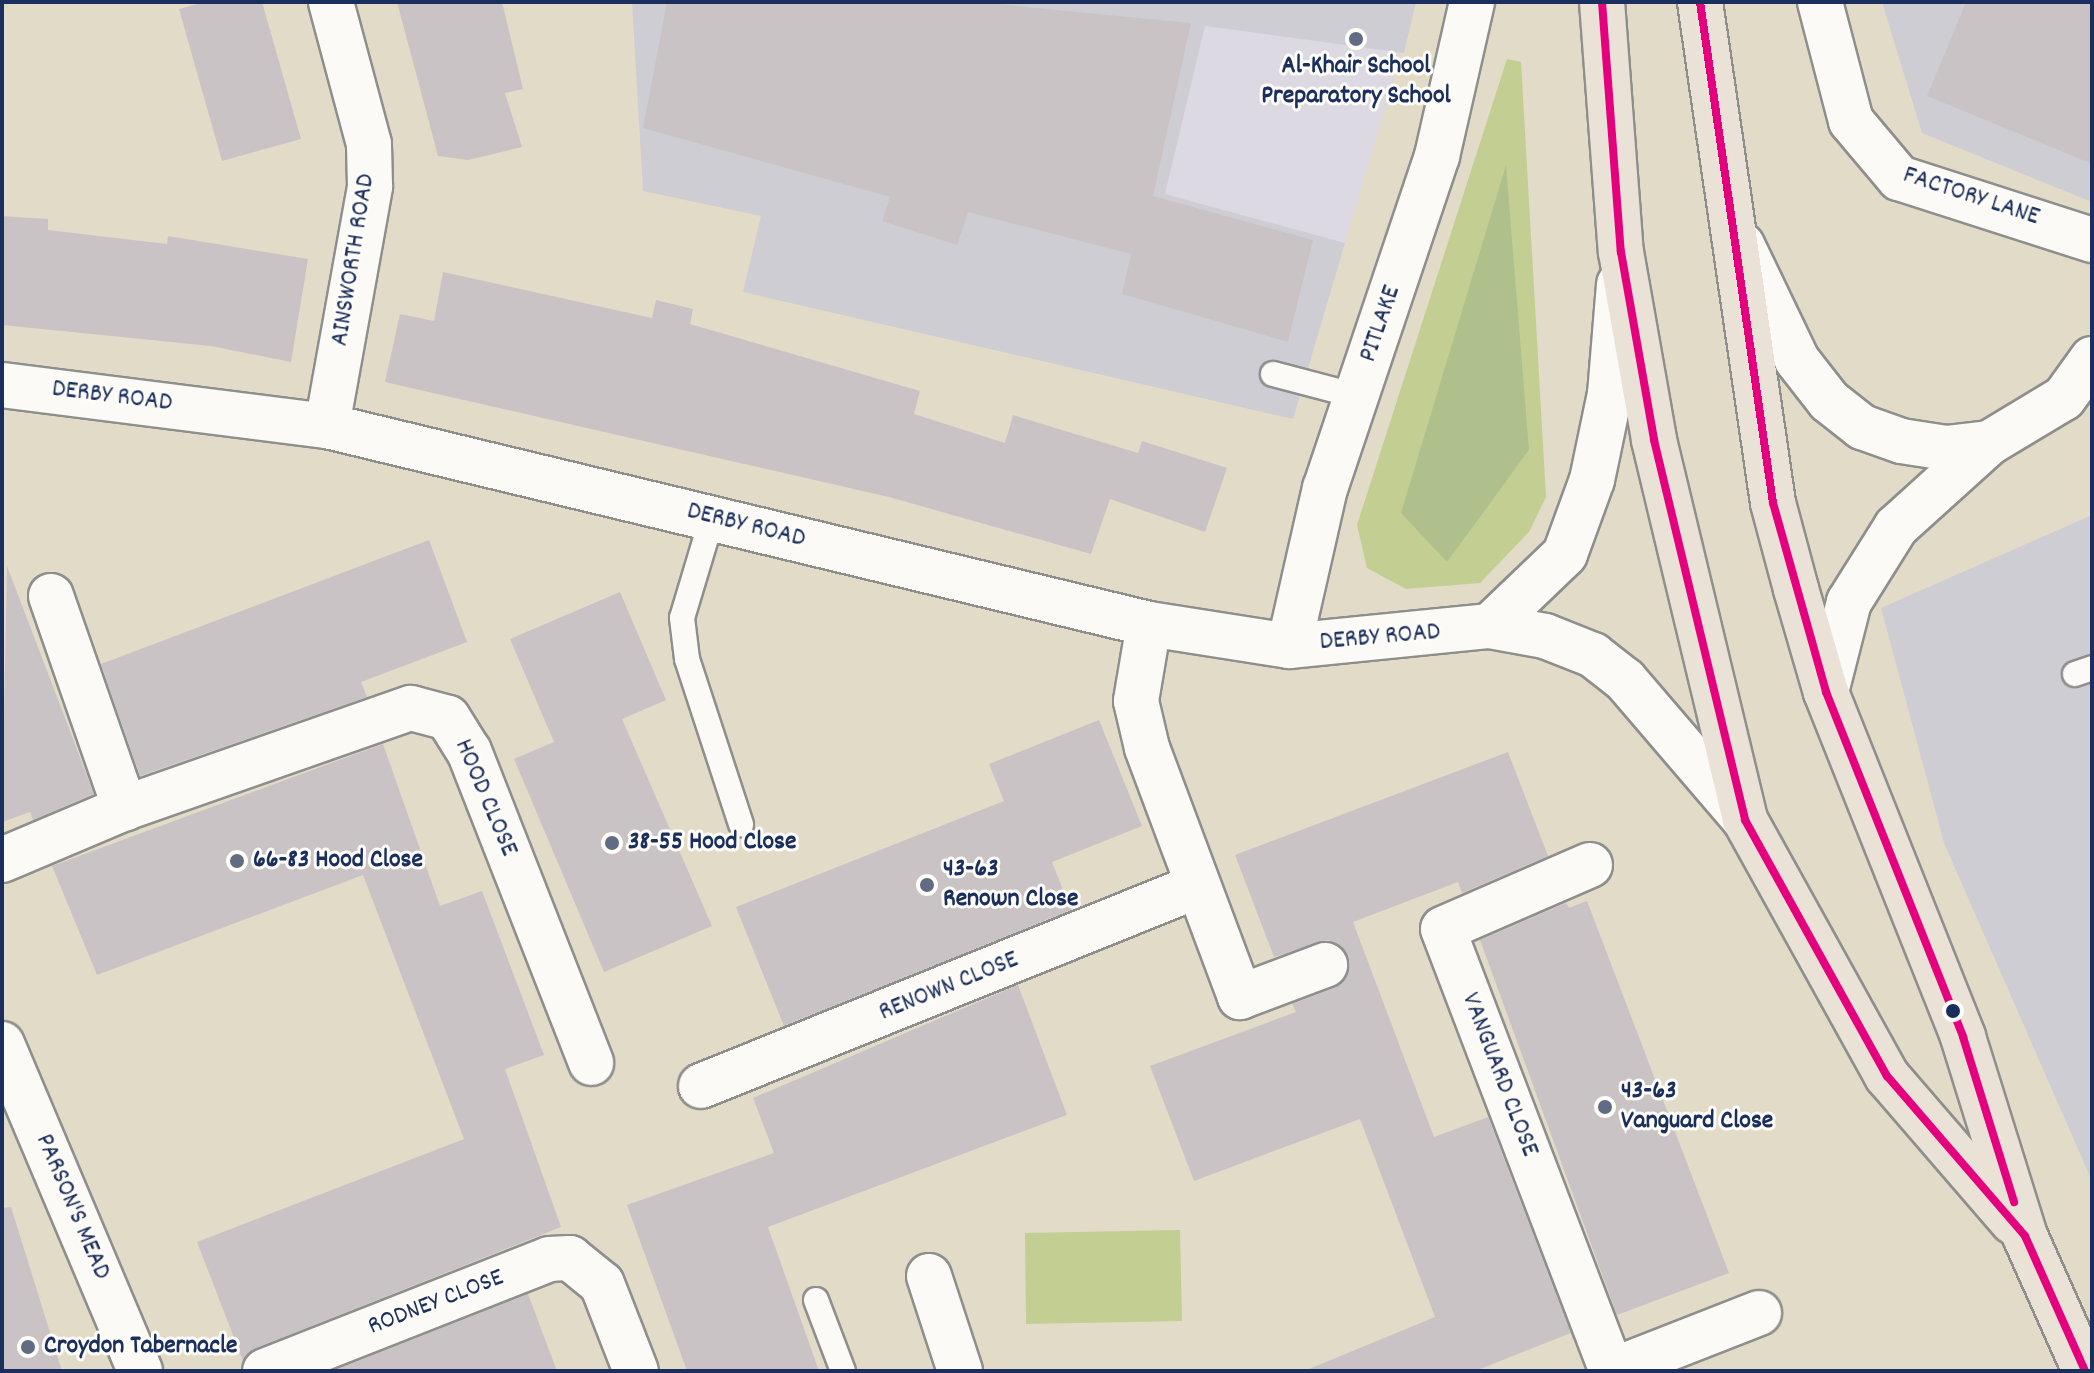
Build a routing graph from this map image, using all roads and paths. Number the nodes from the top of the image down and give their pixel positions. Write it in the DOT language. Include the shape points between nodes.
graph roads {
  1 [pos="331,2"];
  2 [pos="1472,2"];
  3 [pos="1602,2"];
  4 [pos="1700,2"];
  5 [pos="1820,2"];
  6 [pos="1734,228"];
  7 [pos="2092,240"];
  8 [pos="1621,252"];
  9 [pos="2092,359"];
  10 [pos="1273,374"];
  11 [pos="2,385"];
  12 [pos="1357,396"];
  13 [pos="327,426"];
  14 [pos="1989,443"];
  15 [pos="712,518"];
  16 [pos="51,596"];
  17 [pos="1149,624"];
  18 [pos="1490,626"];
  19 [pos="1289,646"];
  20 [pos="1826,692"];
  21 [pos="125,808"];
  22 [pos="1745,820"];
  23 [pos="741,824"];
  24 [pos="2,860"];
  25 [pos="1590,865"];
  26 [pos="1197,886"];
  27 [pos="1325,965"];
  28 [pos="2,1044"];
  29 [pos="591,1063"];
  30 [pos="701,1086"];
  31 [pos="2025,1236"];
  32 [pos="929,1276"];
  33 [pos="816,1300"];
  34 [pos="1759,1313"];
  35 [pos="140,1371"];
  36 [pos="265,1371"];
  37 [pos="636,1371"];
  38 [pos="843,1371"];
  39 [pos="960,1371"];
  40 [pos="1612,1371"];
  41 [pos="2085,1371"];
  1 -- 13 [label="street, AINSWORTH ROAD" via="369,144 370,186"];
  2 -- 12 [label="street, PITLAKE" via="1437,156"];
  3 -- 8 [label="main road"];
  4 -- 6 [label="main road"];
  5 -- 7 [label="street, FACTORY LANE" via="1851,121 1899,178"];
  6 -- 14 [label="street" via="1797,360 1829,401 1862,427 1901,441 1946,448"];
  6 -- 20 [label="main road" via="1773,503"];
  8 -- 18 [label="street" via="1610,394 1592,480 1565,554"];
  8 -- 22 [label="main road" via="1667,505"];
  9 -- 14 [label="street" via="2064,398"];
  10 -- 12 [label="lane"];
  11 -- 13 [label="street, DERBY ROAD"];
  12 -- 19 [label="street, PITLAKE" via="1314,526"];
  13 -- 15 [label="street, DERBY ROAD"];
  14 -- 20 [label="street" via="1940,480 1868,564 1849,602"];
  15 -- 17 [label="street, DERBY ROAD"];
  15 -- 23 [label="lane" via="682,618 687,659"];
  16 -- 21 [label="street"];
  17 -- 19 [label="street, DERBY ROAD"];
  17 -- 26 [label="street" via="1136,701"];
  18 -- 19 [label="street, DERBY ROAD"];
  18 -- 22 [label="street, DERBY ROAD" via="1545,636 1593,655 1625,680"];
  20 -- 31 [label="main road" via="1963,1037"];
  21 -- 24 [label="street, HOOD CLOSE"];
  21 -- 29 [label="street, HOOD CLOSE" via="411,708 448,718 469,751"];
  22 -- 31 [label="main road" via="1887,1076"];
  25 -- 40 [label="street, VANGUARD CLOSE" via="1443,929"];
  26 -- 27 [label="street" via="1240,997"];
  26 -- 30 [label="street, RENOWN CLOSE"];
  28 -- 35 [label="street, PARSON'S MEAD"];
  31 -- 41 [label="main road"];
  32 -- 39 [label="street"];
  33 -- 38 [label="lane"];
  34 -- 40 [label="street, VANGUARD CLOSE"];
  36 -- 37 [label="street, RODNEY CLOSE" via="549,1259 570,1258 602,1284"];
}
